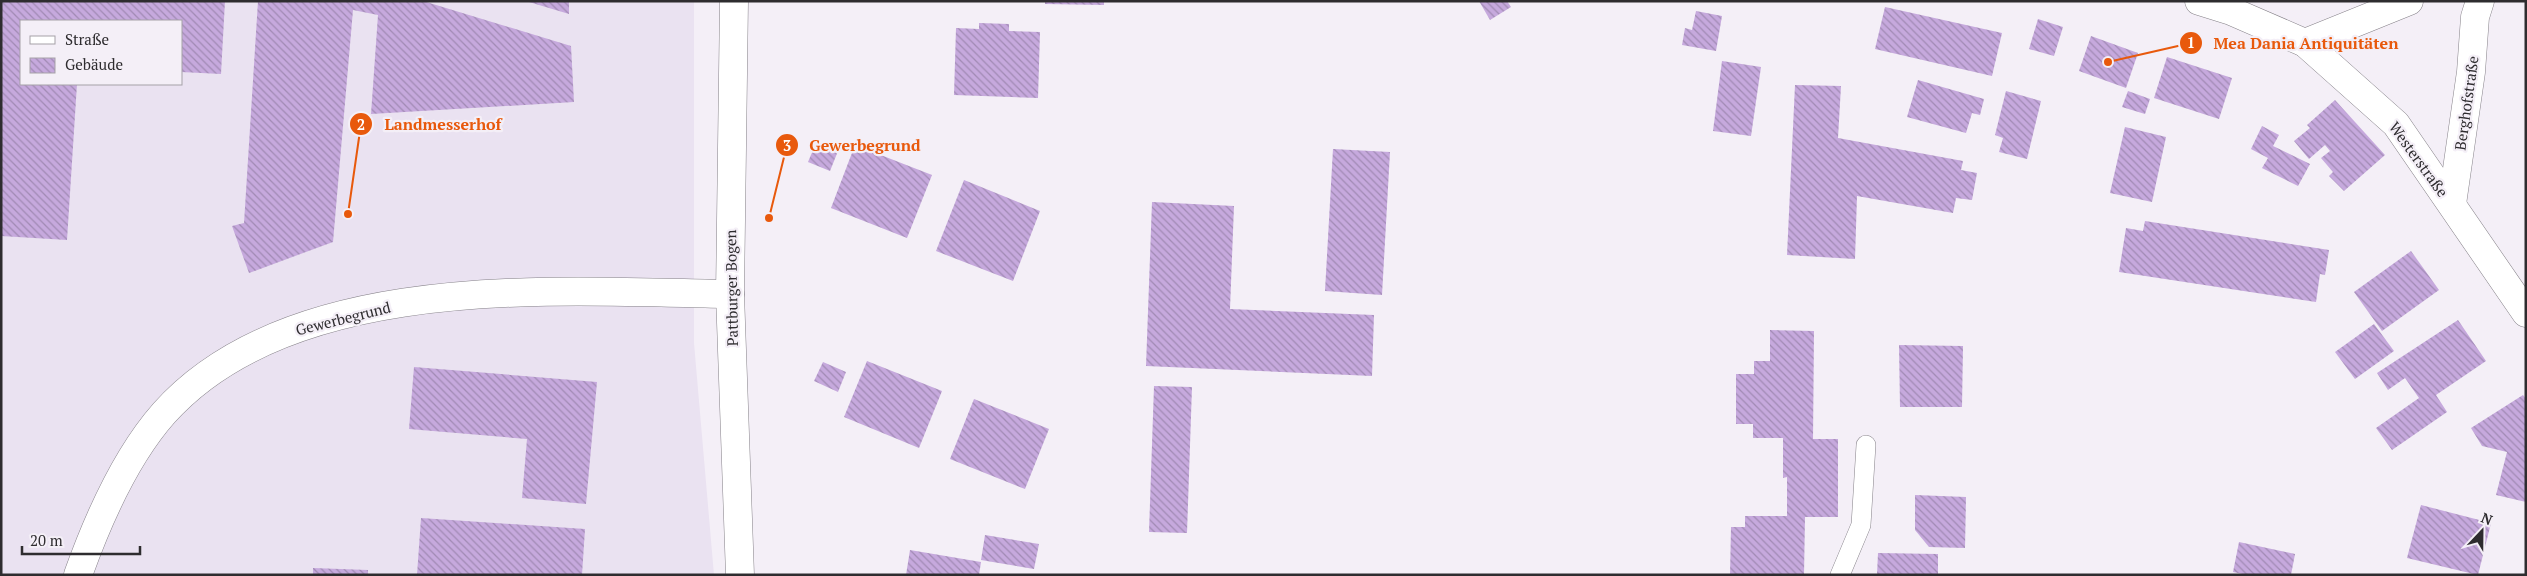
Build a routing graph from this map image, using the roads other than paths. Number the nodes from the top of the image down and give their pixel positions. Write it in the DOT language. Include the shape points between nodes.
graph roads {
  1 [pos="734,1"];
  2 [pos="2199,1"];
  3 [pos="2409,1"];
  4 [pos="2480,1"];
  5 [pos="2305,43"];
  6 [pos="2452,204"];
  7 [pos="730,294"];
  8 [pos="2526,313"];
  9 [pos="1866,444"];
  10 [pos="78,575"];
  11 [pos="740,575"];
  12 [pos="1840,575"];
  1 -- 7 [label="street, Pattburger Bogen"];
  2 -- 5 [label="street, Westerstraße"];
  3 -- 5 [label="street"];
  4 -- 6 [label="street, Berghofstraße"];
  5 -- 6 [label="street, Westerstraße" via="2396,124"];
  6 -- 8 [label="street, Westerstraße"];
  7 -- 10 [label="street, Gewerbegrund" via="528,290 406,302 304,325 256,345 203,378 164,413 131,460 96,525"];
  7 -- 11 [label="street, Pattburger Bogen"];
  9 -- 12 [label="lane" via="1861,525"];
}
